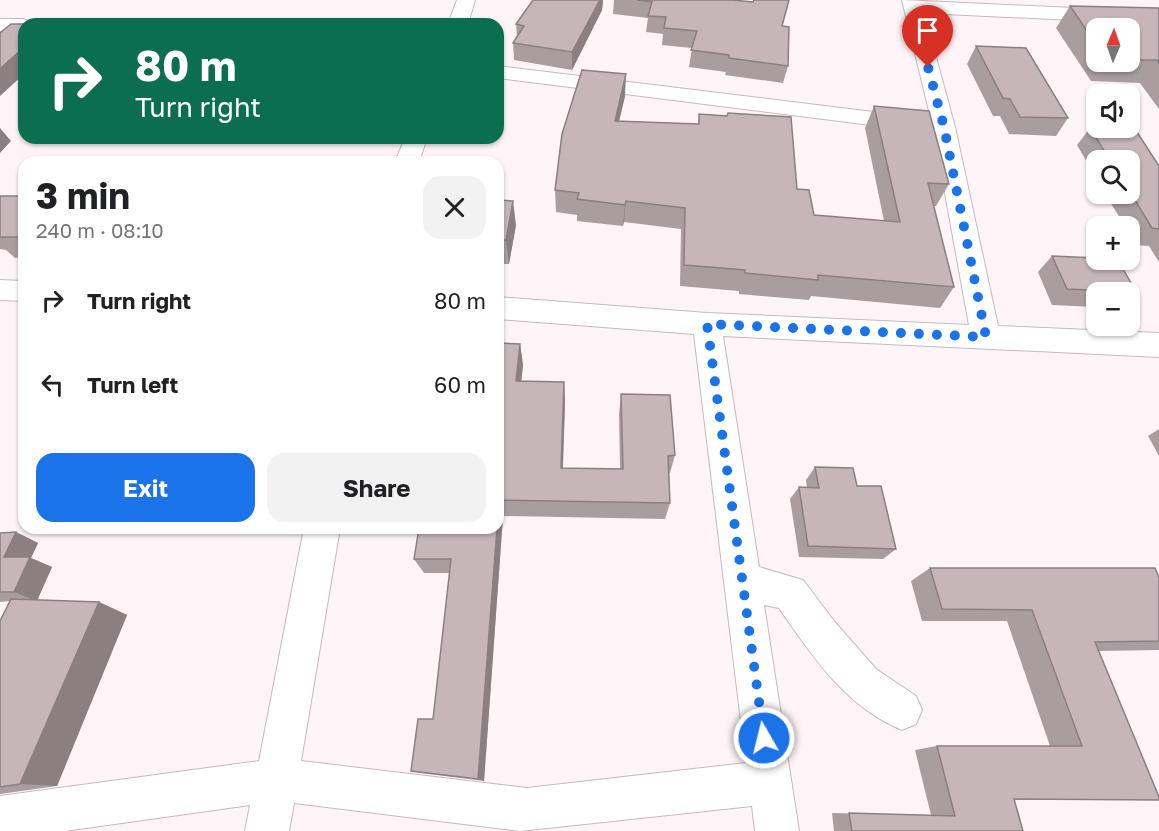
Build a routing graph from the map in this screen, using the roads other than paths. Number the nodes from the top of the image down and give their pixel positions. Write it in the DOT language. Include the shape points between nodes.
graph roads {
  1 [pos="466,0"];
  2 [pos="912,4"];
  3 [pos="460,18"];
  4 [pos="1159,18"];
  5 [pos="0,25"];
  6 [pos="18,25"];
  7 [pos="504,73"];
  8 [pos="944,127"];
  9 [pos="0,290"];
  10 [pos="18,291"];
  11 [pos="504,308"];
  12 [pos="707,324"];
  13 [pos="986,337"];
  14 [pos="1159,345"];
  15 [pos="321,534"];
  16 [pos="743,581"];
  17 [pos="902,710"];
  18 [pos="276,780"];
  19 [pos="771,782"];
  20 [pos="0,819"];
  21 [pos="267,831"];
  22 [pos="777,831"];
  1 -- 3 [label="street"];
  2 -- 4 [label="street"];
  2 -- 8 [label="street"];
  5 -- 6 [label="street"];
  7 -- 8 [label="street"];
  8 -- 13 [label="street"];
  9 -- 10 [label="street"];
  11 -- 12 [label="street"];
  12 -- 13 [label="street"];
  12 -- 16 [label="street"];
  13 -- 14 [label="street"];
  15 -- 18 [label="street"];
  16 -- 17 [label="street" via="790,593 862,683"];
  16 -- 19 [label="street"];
  18 -- 19 [label="street" via="527,810"];
  18 -- 20 [label="street"];
  18 -- 21 [label="street"];
  19 -- 22 [label="street"];
}
